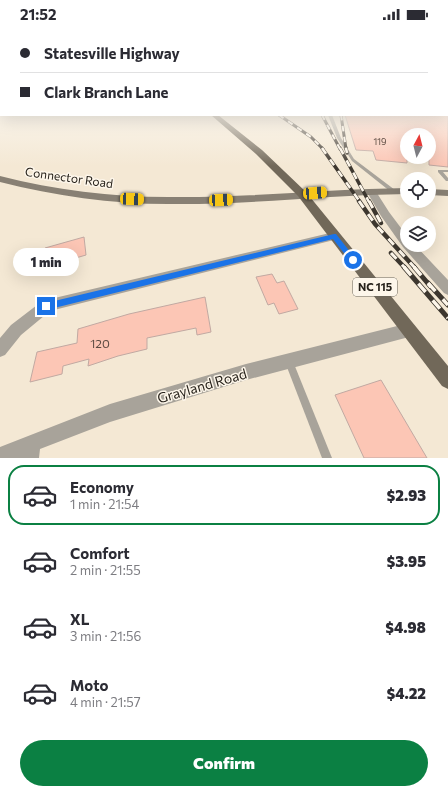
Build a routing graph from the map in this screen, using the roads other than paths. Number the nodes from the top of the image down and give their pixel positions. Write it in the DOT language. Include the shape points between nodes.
graph roads {
  1 [pos="227,126"];
  2 [pos="334,126"];
  3 [pos="448,171"];
  4 [pos="0,179"];
  5 [pos="448,180"];
  6 [pos="393,191"];
  7 [pos="372,192"];
  8 [pos="400,192"];
  9 [pos="436,192"];
  10 [pos="448,192"];
  11 [pos="302,194"];
  12 [pos="400,234"];
  13 [pos="334,236"];
  14 [pos="414,252"];
  15 [pos="448,289"];
  16 [pos="409,330"];
  17 [pos="0,350"];
  18 [pos="289,361"];
  19 [pos="448,380"];
  20 [pos="31,451"];
  21 [pos="0,456"];
  22 [pos="327,458"];
  1 -- 11 [label="main road, NC 115"];
  2 -- 6 [label="lane" via="353,160"];
  3 -- 5 [label="lane" via="439,171"];
  4 -- 11 [label="street, Connector Road" via="63,192 132,199 221,200"];
  6 -- 7 [label="street, Connector Road"];
  6 -- 8 [label="street, Connector Road"];
  7 -- 11 [label="street, Connector Road"];
  7 -- 12 [label="street"];
  9 -- 10 [label="street"];
  11 -- 13 [label="main road, NC 115"];
  13 -- 16 [label="main road, NC 115"];
  13 -- 17 [label="street" via="46,306 16,330"];
  14 -- 15 [label="street"];
  16 -- 18 [label="street, Grayland Road"];
  16 -- 19 [label="main road, NC 115"];
  18 -- 20 [label="street, Grayland Road" via="110,413"];
  18 -- 22 [label="lane"];
  20 -- 21 [label="street, Grayland Road"];
}
